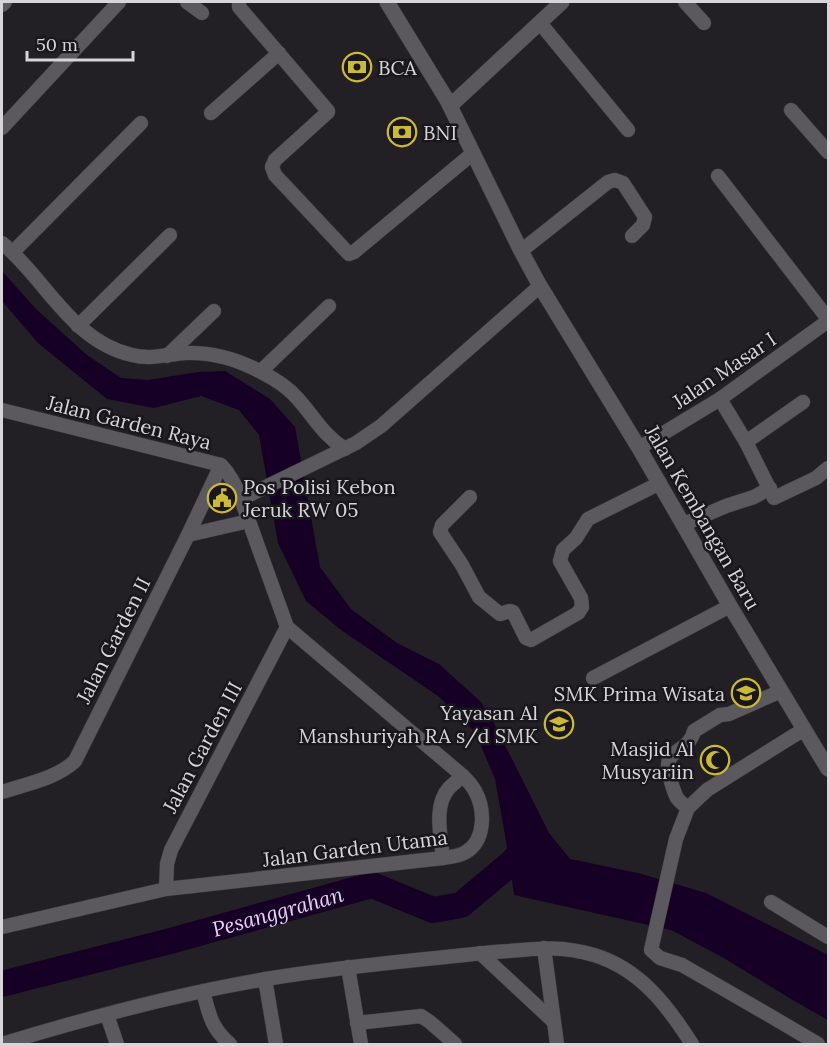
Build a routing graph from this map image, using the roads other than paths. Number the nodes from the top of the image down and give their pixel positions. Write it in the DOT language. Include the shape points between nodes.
graph roads {
  1 [pos="5,2"];
  2 [pos="119,2"];
  3 [pos="187,2"];
  4 [pos="239,2"];
  5 [pos="562,2"];
  6 [pos="685,2"];
  7 [pos="391,3"];
  8 [pos="2,5"];
  9 [pos="201,13"];
  10 [pos="540,23"];
  11 [pos="704,23"];
  12 [pos="279,53"];
  13 [pos="450,106"];
  14 [pos="791,110"];
  15 [pos="211,112"];
  16 [pos="141,123"];
  17 [pos="2,128"];
  18 [pos="628,130"];
  19 [pos="828,152"];
  20 [pos="472,154"];
  21 [pos="718,176"];
  22 [pos="170,235"];
  23 [pos="632,236"];
  24 [pos="7,248"];
  25 [pos="521,251"];
  26 [pos="540,286"];
  27 [pos="329,306"];
  28 [pos="214,311"];
  29 [pos="828,320"];
  30 [pos="78,326"];
  31 [pos="167,356"];
  32 [pos="261,371"];
  33 [pos="720,399"];
  34 [pos="803,402"];
  35 [pos="2,410"];
  36 [pos="746,442"];
  37 [pos="639,448"];
  38 [pos="345,449"];
  39 [pos="221,465"];
  40 [pos="828,468"];
  41 [pos="660,483"];
  42 [pos="770,488"];
  43 [pos="470,497"];
  44 [pos="241,499"];
  45 [pos="249,521"];
  46 [pos="684,524"];
  47 [pos="188,535"];
  48 [pos="730,606"];
  49 [pos="287,627"];
  50 [pos="593,678"];
  51 [pos="781,691"];
  52 [pos="804,730"];
  53 [pos="828,769"];
  54 [pos="463,776"];
  55 [pos="2,792"];
  56 [pos="688,808"];
  57 [pos="443,858"];
  58 [pos="166,889"];
  59 [pos="771,902"];
  60 [pos="2,927"];
  61 [pos="828,937"];
  62 [pos="544,948"];
  63 [pos="480,953"];
  64 [pos="348,967"];
  65 [pos="265,979"];
  66 [pos="203,991"];
  67 [pos="106,1015"];
  68 [pos="553,1021"];
  69 [pos="357,1023"];
  70 [pos="4,1044"];
  71 [pos="117,1044"];
  72 [pos="230,1044"];
  73 [pos="276,1044"];
  74 [pos="361,1044"];
  75 [pos="455,1044"];
  76 [pos="557,1044"];
  77 [pos="692,1044"];
  78 [pos="818,1044"];
  1 -- 8 [label="street"];
  2 -- 17 [label="street"];
  3 -- 9 [label="street"];
  4 -- 12 [label="street" via="239,7"];
  5 -- 10 [label="main road"];
  6 -- 11 [label="street"];
  7 -- 13 [label="main road, Jalan Kembangan Baru"];
  10 -- 13 [label="main road"];
  10 -- 18 [label="street"];
  12 -- 15 [label="street"];
  12 -- 20 [label="street" via="328,112 275,160 275,176 350,254"];
  13 -- 20 [label="main road, Jalan Kembangan Baru"];
  14 -- 19 [label="street"];
  16 -- 24 [label="street"];
  20 -- 25 [label="main road, Jalan Kembangan Baru"];
  21 -- 29 [label="street"];
  22 -- 30 [label="street"];
  23 -- 25 [label="street" via="644,225 645,217 623,183 615,180"];
  24 -- 30 [label="street"];
  25 -- 26 [label="main road, Jalan Kembangan Baru"];
  26 -- 37 [label="main road, Jalan Kembangan Baru"];
  26 -- 38 [label="street" via="381,426"];
  27 -- 32 [label="street"];
  28 -- 31 [label="street"];
  29 -- 33 [label="street, Jalan Masar I"];
  30 -- 31 [label="street" via="114,349 132,355"];
  31 -- 32 [label="street" via="208,354"];
  32 -- 38 [label="street" via="297,397 328,437"];
  33 -- 36 [label="street"];
  33 -- 37 [label="street, Jalan Masar I"];
  34 -- 36 [label="street"];
  35 -- 39 [label="street, Jalan Garden Raya"];
  36 -- 42 [label="street"];
  37 -- 41 [label="main road, Jalan Kembangan Baru"];
  38 -- 44 [label="street"];
  39 -- 44 [label="street, Jalan Garden Raya" via="233,479"];
  39 -- 47 [label="street, Jalan Garden II"];
  40 -- 42 [label="street" via="774,498"];
  41 -- 43 [label="street" via="588,519 563,550 560,561 582,607 531,640 526,638 513,612 500,614 479,597 440,532 442,525"];
  41 -- 46 [label="main road, Jalan Kembangan Baru"];
  42 -- 46 [label="street" via="754,498"];
  44 -- 45 [label="street, Jalan Garden Raya"];
  45 -- 47 [label="street"];
  45 -- 49 [label="street"];
  46 -- 48 [label="main road, Jalan Kembangan Baru"];
  47 -- 55 [label="street, Jalan Garden II" via="75,761 41,779"];
  48 -- 50 [label="street"];
  48 -- 51 [label="main road, Jalan Kembangan Baru"];
  49 -- 54 [label="street, Jalan Garden Utama"];
  49 -- 58 [label="street, Jalan Garden III" via="171,850"];
  51 -- 52 [label="main road, Jalan Kembangan Baru"];
  51 -- 56 [label="street" via="720,715 694,732 689,742 669,758 676,796"];
  52 -- 53 [label="main road, Jalan Kembangan Baru"];
  52 -- 56 [label="street" via="707,790"];
  54 -- 57 [label="street" via="443,796 439,824"];
  54 -- 57 [label="street, Jalan Garden Utama" via="478,797 482,820 479,837 467,852"];
  56 -- 78 [label="street" via="676,839 651,950"];
  57 -- 58 [label="street, Jalan Garden Utama"];
  58 -- 60 [label="street, Jalan Garden Utama"];
  59 -- 61 [label="street"];
  62 -- 63 [label="street"];
  62 -- 68 [label="street"];
  62 -- 77 [label="street" via="597,956 636,976 653,990"];
  63 -- 64 [label="street"];
  63 -- 68 [label="street"];
  64 -- 65 [label="street"];
  64 -- 69 [label="street"];
  65 -- 66 [label="street"];
  65 -- 73 [label="street"];
  66 -- 67 [label="street"];
  66 -- 72 [label="street" via="211,1022"];
  67 -- 70 [label="street"];
  67 -- 71 [label="street"];
  68 -- 76 [label="street"];
  69 -- 74 [label="street"];
  69 -- 75 [label="street" via="421,1016"];
}
